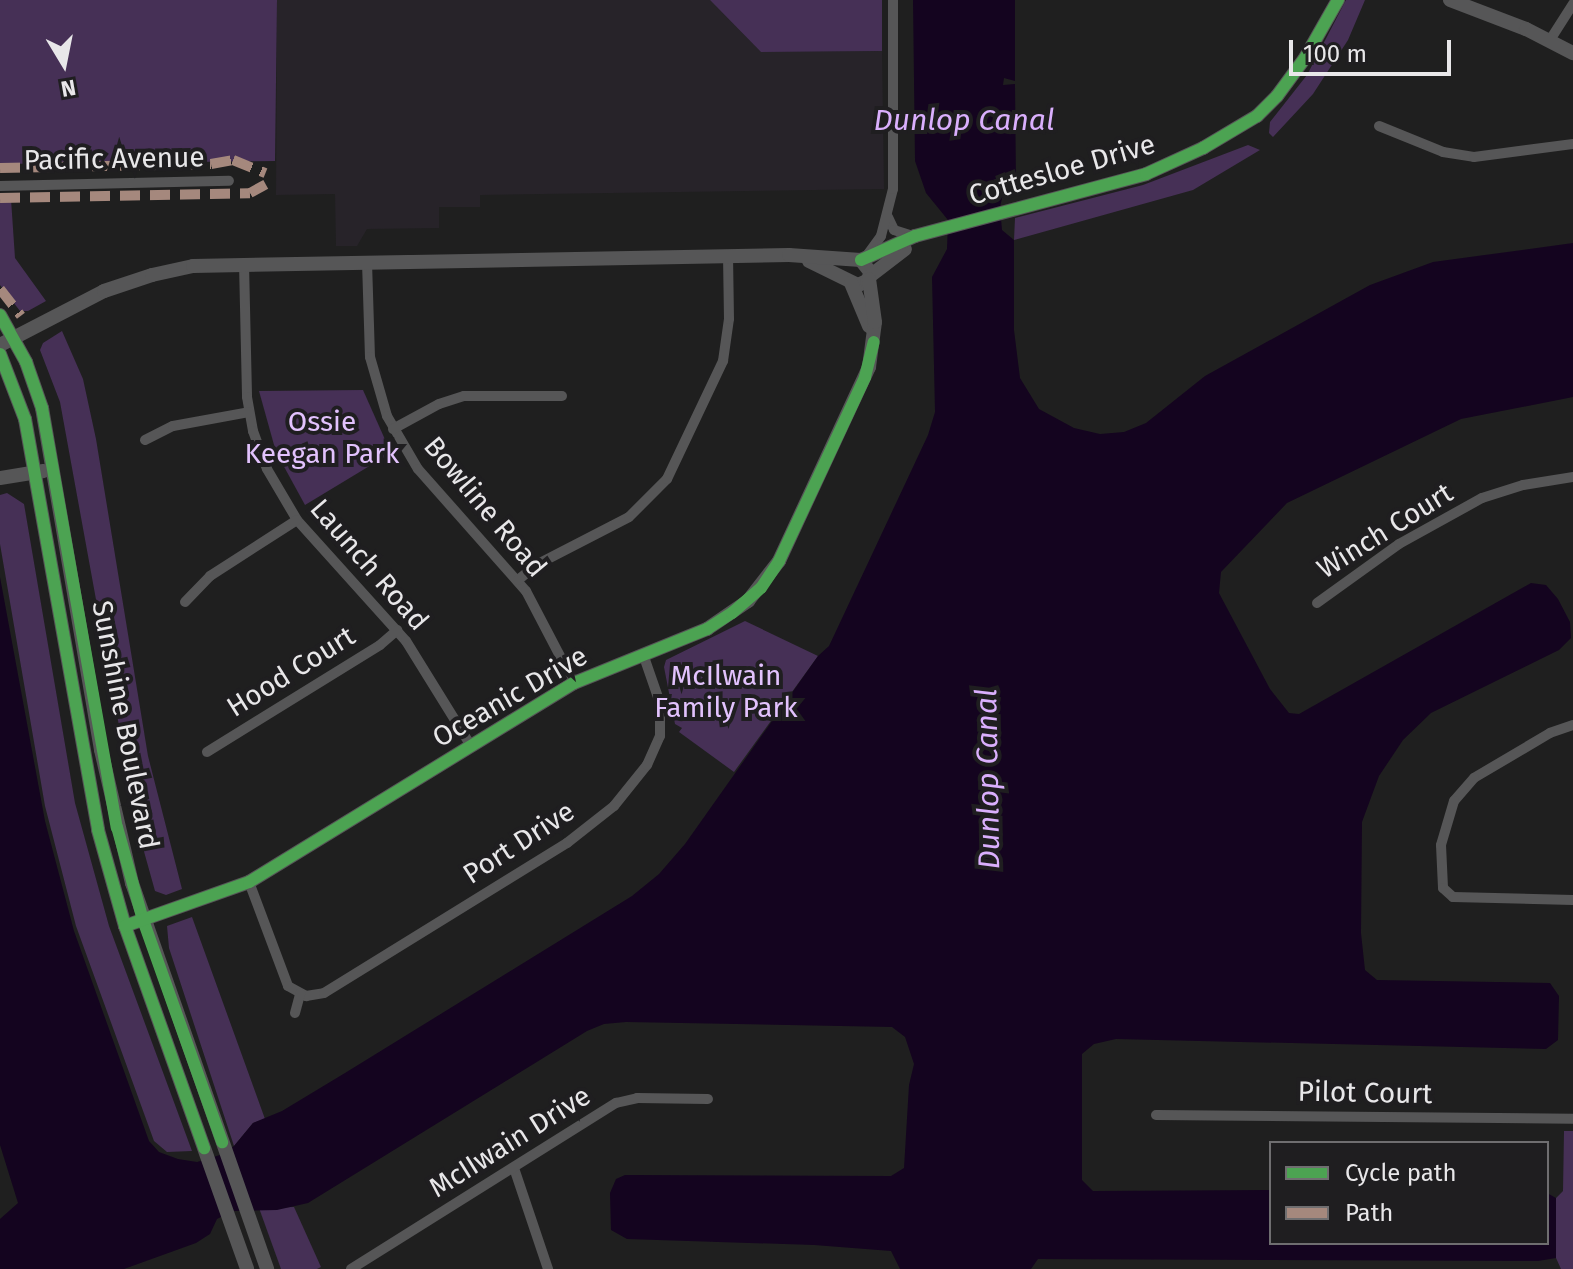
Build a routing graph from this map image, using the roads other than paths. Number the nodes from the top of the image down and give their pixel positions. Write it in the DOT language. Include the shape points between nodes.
graph roads {
  1 [pos="893,0"];
  2 [pos="1328,0"];
  3 [pos="1338,0"];
  4 [pos="1450,0"];
  5 [pos="1573,4"];
  6 [pos="1323,26"];
  7 [pos="1550,40"];
  8 [pos="1573,53"];
  9 [pos="1379,126"];
  10 [pos="1573,144"];
  11 [pos="229,181"];
  12 [pos="0,186"];
  13 [pos="888,217"];
  14 [pos="936,231"];
  15 [pos="915,236"];
  16 [pos="789,255"];
  17 [pos="728,258"];
  18 [pos="857,260"];
  19 [pos="367,262"];
  20 [pos="244,263"];
  21 [pos="869,278"];
  22 [pos="850,282"];
  23 [pos="0,315"];
  24 [pos="7,341"];
  25 [pos="874,342"];
  26 [pos="0,354"];
  27 [pos="562,396"];
  28 [pos="249,412"];
  29 [pos="393,429"];
  30 [pos="145,440"];
  31 [pos="54,468"];
  32 [pos="35,472"];
  33 [pos="1573,477"];
  34 [pos="0,478"];
  35 [pos="297,520"];
  36 [pos="518,580"];
  37 [pos="185,602"];
  38 [pos="1317,603"];
  39 [pos="397,630"];
  40 [pos="643,654"];
  41 [pos="574,683"];
  42 [pos="1573,725"];
  43 [pos="471,746"];
  44 [pos="207,752"];
  45 [pos="249,882"];
  46 [pos="1573,900"];
  47 [pos="143,920"];
  48 [pos="125,926"];
  49 [pos="300,994"];
  50 [pos="295,1013"];
  51 [pos="708,1099"];
  52 [pos="1156,1115"];
  53 [pos="1573,1119"];
  54 [pos="514,1168"];
  55 [pos="247,1269"];
  56 [pos="267,1269"];
  57 [pos="351,1269"];
  58 [pos="548,1269"];
  1 -- 13 [label="street" via="894,179"];
  2 -- 6 [label="main road, Cottesloe Drive"];
  3 -- 6 [label="main road, Cottesloe Drive"];
  4 -- 7 [label="main road"];
  5 -- 7 [label="street"];
  6 -- 14 [label="main road, Cottesloe Drive" via="1277,96 1236,129 1146,174"];
  7 -- 8 [label="main road"];
  9 -- 10 [label="street" via="1465,156"];
  11 -- 12 [label="street, Pacific Avenue"];
  13 -- 15 [label="street" via="897,233"];
  13 -- 18 [label="street" via="873,248"];
  14 -- 15 [label="main road, Cottesloe Drive"];
  14 -- 21 [label="main road, Cottesloe Drive"];
  15 -- 18 [label="main road, Cottesloe Drive"];
  16 -- 17 [label="main road"];
  16 -- 18 [label="main road"];
  16 -- 22 [label="main road"];
  17 -- 19 [label="main road"];
  17 -- 36 [label="street" via="723,361 667,479 629,517 538,564"];
  18 -- 21 [label="main road" via="869,266"];
  18 -- 22 [label="main road" via="846,269"];
  19 -- 20 [label="main road"];
  19 -- 29 [label="street, Bowline Road" via="370,357"];
  20 -- 24 [label="main road" via="193,266 127,282"];
  20 -- 28 [label="street, Launch Road"];
  21 -- 22 [label="main road" via="861,285"];
  21 -- 25 [label="main road, Oceanic Drive"];
  22 -- 25 [label="main road"];
  23 -- 24 [label="main road, Sunshine Boulevard"];
  24 -- 31 [label="main road, Sunshine Boulevard" via="36,385"];
  25 -- 40 [label="main road, Oceanic Drive" via="865,377 772,573 748,601 719,622"];
  26 -- 32 [label="main road, Sunshine Boulevard" via="25,419"];
  27 -- 29 [label="street" via="464,396"];
  28 -- 30 [label="street" via="163,429"];
  28 -- 35 [label="street, Launch Road" via="267,469"];
  29 -- 36 [label="street, Bowline Road" via="427,481"];
  31 -- 32 [label="main road"];
  31 -- 47 [label="main road, Sunshine Boulevard" via="108,789"];
  32 -- 34 [label="main road"];
  32 -- 48 [label="main road, Sunshine Boulevard" via="89,792"];
  33 -- 38 [label="street, Winch Court" via="1482,498 1399,544"];
  35 -- 37 [label="street" via="210,576"];
  35 -- 39 [label="street, Launch Road"];
  36 -- 41 [label="street, Bowline Road"];
  39 -- 43 [label="street, Launch Road"];
  39 -- 44 [label="street, Hood Court"];
  40 -- 41 [label="main road, Oceanic Drive"];
  40 -- 49 [label="street, Port Drive" via="660,703 660,736 647,765 614,806 567,843 324,993"];
  41 -- 43 [label="main road, Oceanic Drive"];
  42 -- 46 [label="street" via="1486,770 1463,789 1443,830 1441,868 1443,888 1453,897"];
  43 -- 45 [label="main road, Oceanic Drive"];
  45 -- 47 [label="main road, Oceanic Drive"];
  45 -- 49 [label="street" via="284,979"];
  47 -- 48 [label="main road, Oceanic Drive"];
  47 -- 56 [label="main road, Sunshine Boulevard"];
  48 -- 55 [label="main road, Sunshine Boulevard"];
  49 -- 50 [label="street"];
  51 -- 54 [label="street, McIIwain Drive" via="637,1098 616,1103"];
  52 -- 53 [label="street, Pilot Court"];
  54 -- 57 [label="street, McIIwain Drive"];
  54 -- 58 [label="street"];
}
